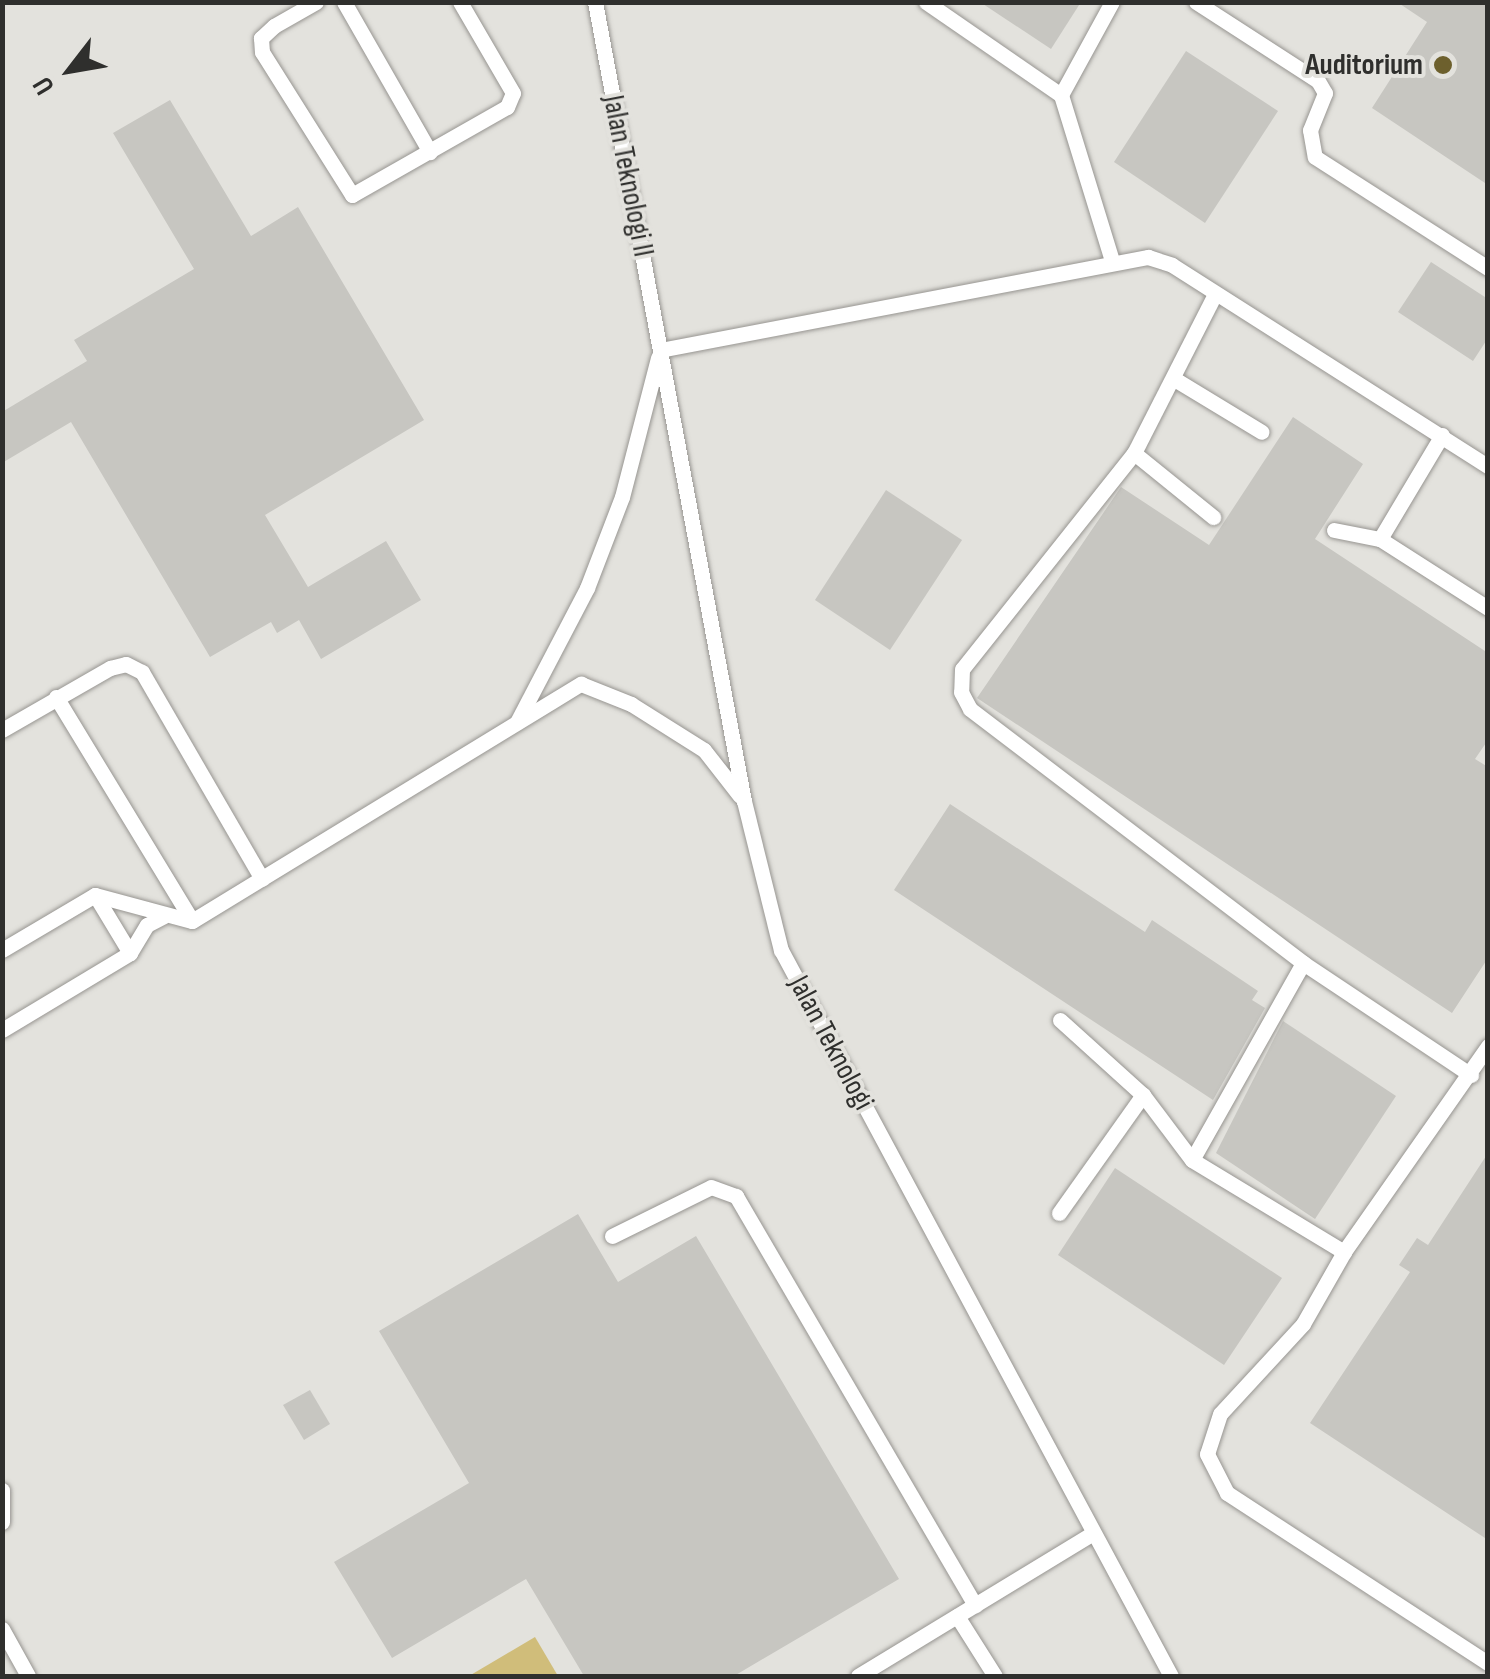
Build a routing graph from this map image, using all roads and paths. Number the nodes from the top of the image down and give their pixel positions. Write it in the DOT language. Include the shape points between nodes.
graph roads {
  1 [pos="316,2"];
  2 [pos="344,2"];
  3 [pos="460,2"];
  4 [pos="595,2"];
  5 [pos="926,2"];
  6 [pos="1112,2"];
  7 [pos="1196,2"];
  8 [pos="1061,96"];
  9 [pos="430,152"];
  10 [pos="1112,262"];
  11 [pos="1488,268"];
  12 [pos="1215,294"];
  13 [pos="660,350"];
  14 [pos="1176,380"];
  15 [pos="1262,432"];
  16 [pos="1442,435"];
  17 [pos="1134,453"];
  18 [pos="1488,466"];
  19 [pos="1213,517"];
  20 [pos="1334,530"];
  21 [pos="1380,539"];
  22 [pos="1488,608"];
  23 [pos="56,698"];
  24 [pos="516,724"];
  25 [pos="2,730"];
  26 [pos="744,801"];
  27 [pos="262,879"];
  28 [pos="95,895"];
  29 [pos="164,916"];
  30 [pos="192,922"];
  31 [pos="2,950"];
  32 [pos="130,953"];
  33 [pos="1303,963"];
  34 [pos="1060,1020"];
  35 [pos="2,1030"];
  36 [pos="1488,1046"];
  37 [pos="1472,1074"];
  38 [pos="1143,1095"];
  39 [pos="1192,1160"];
  40 [pos="1059,1213"];
  41 [pos="612,1236"];
  42 [pos="1344,1252"];
  43 [pos="2,1490"];
  44 [pos="2,1522"];
  45 [pos="1092,1534"];
  46 [pos="975,1605"];
  47 [pos="957,1616"];
  48 [pos="2,1629"];
  49 [pos="1488,1662"];
  50 [pos="28,1676"];
  51 [pos="858,1676"];
  52 [pos="995,1676"];
  53 [pos="1170,1676"];
  1 -- 9 [label="lane" via="261,38 262,52 342,182 352,195 365,191"];
  2 -- 9 [label="lane"];
  3 -- 9 [label="lane" via="513,92 506,107"];
  4 -- 13 [label="lane, Jalan Teknologi II"];
  5 -- 8 [label="lane"];
  6 -- 8 [label="lane"];
  7 -- 11 [label="lane" via="1318,81 1324,94 1308,144 1315,157"];
  8 -- 10 [label="lane"];
  10 -- 12 [label="lane" via="1148,257"];
  10 -- 13 [label="lane"];
  12 -- 14 [label="lane"];
  12 -- 16 [label="lane"];
  13 -- 24 [label="lane" via="615,515 586,588"];
  13 -- 26 [label="lane, Jalan Teknologi"];
  14 -- 15 [label="lane"];
  14 -- 17 [label="lane"];
  16 -- 18 [label="lane"];
  16 -- 21 [label="lane"];
  17 -- 19 [label="lane"];
  17 -- 33 [label="lane" via="962,669 961,692 970,709"];
  20 -- 21 [label="lane"];
  21 -- 22 [label="lane"];
  23 -- 25 [label="lane"];
  23 -- 27 [label="lane" via="110,668 126,664 142,672"];
  23 -- 30 [label="lane"];
  24 -- 26 [label="lane" via="581,684 631,704 704,750"];
  24 -- 27 [label="lane"];
  26 -- 45 [label="lane, Jalan Teknologi" via="781,950"];
  27 -- 30 [label="lane"];
  28 -- 29 [label="lane"];
  28 -- 31 [label="lane"];
  28 -- 32 [label="lane"];
  29 -- 30 [label="lane"];
  29 -- 32 [label="lane" via="147,925"];
  32 -- 35 [label="lane"];
  33 -- 37 [label="lane"];
  33 -- 39 [label="lane"];
  34 -- 38 [label="lane"];
  36 -- 37 [label="lane"];
  37 -- 42 [label="lane"];
  38 -- 39 [label="lane"];
  38 -- 40 [label="lane"];
  39 -- 42 [label="lane"];
  41 -- 46 [label="lane" via="711,1187 736,1196"];
  42 -- 49 [label="lane" via="1302,1324 1220,1414 1206,1454 1212,1475 1227,1493"];
  43 -- 44 [label="lane"];
  45 -- 46 [label="lane"];
  45 -- 53 [label="lane, Jalan Teknologi"];
  46 -- 47 [label="lane"];
  47 -- 51 [label="lane"];
  47 -- 52 [label="lane"];
  48 -- 50 [label="lane"];
}
